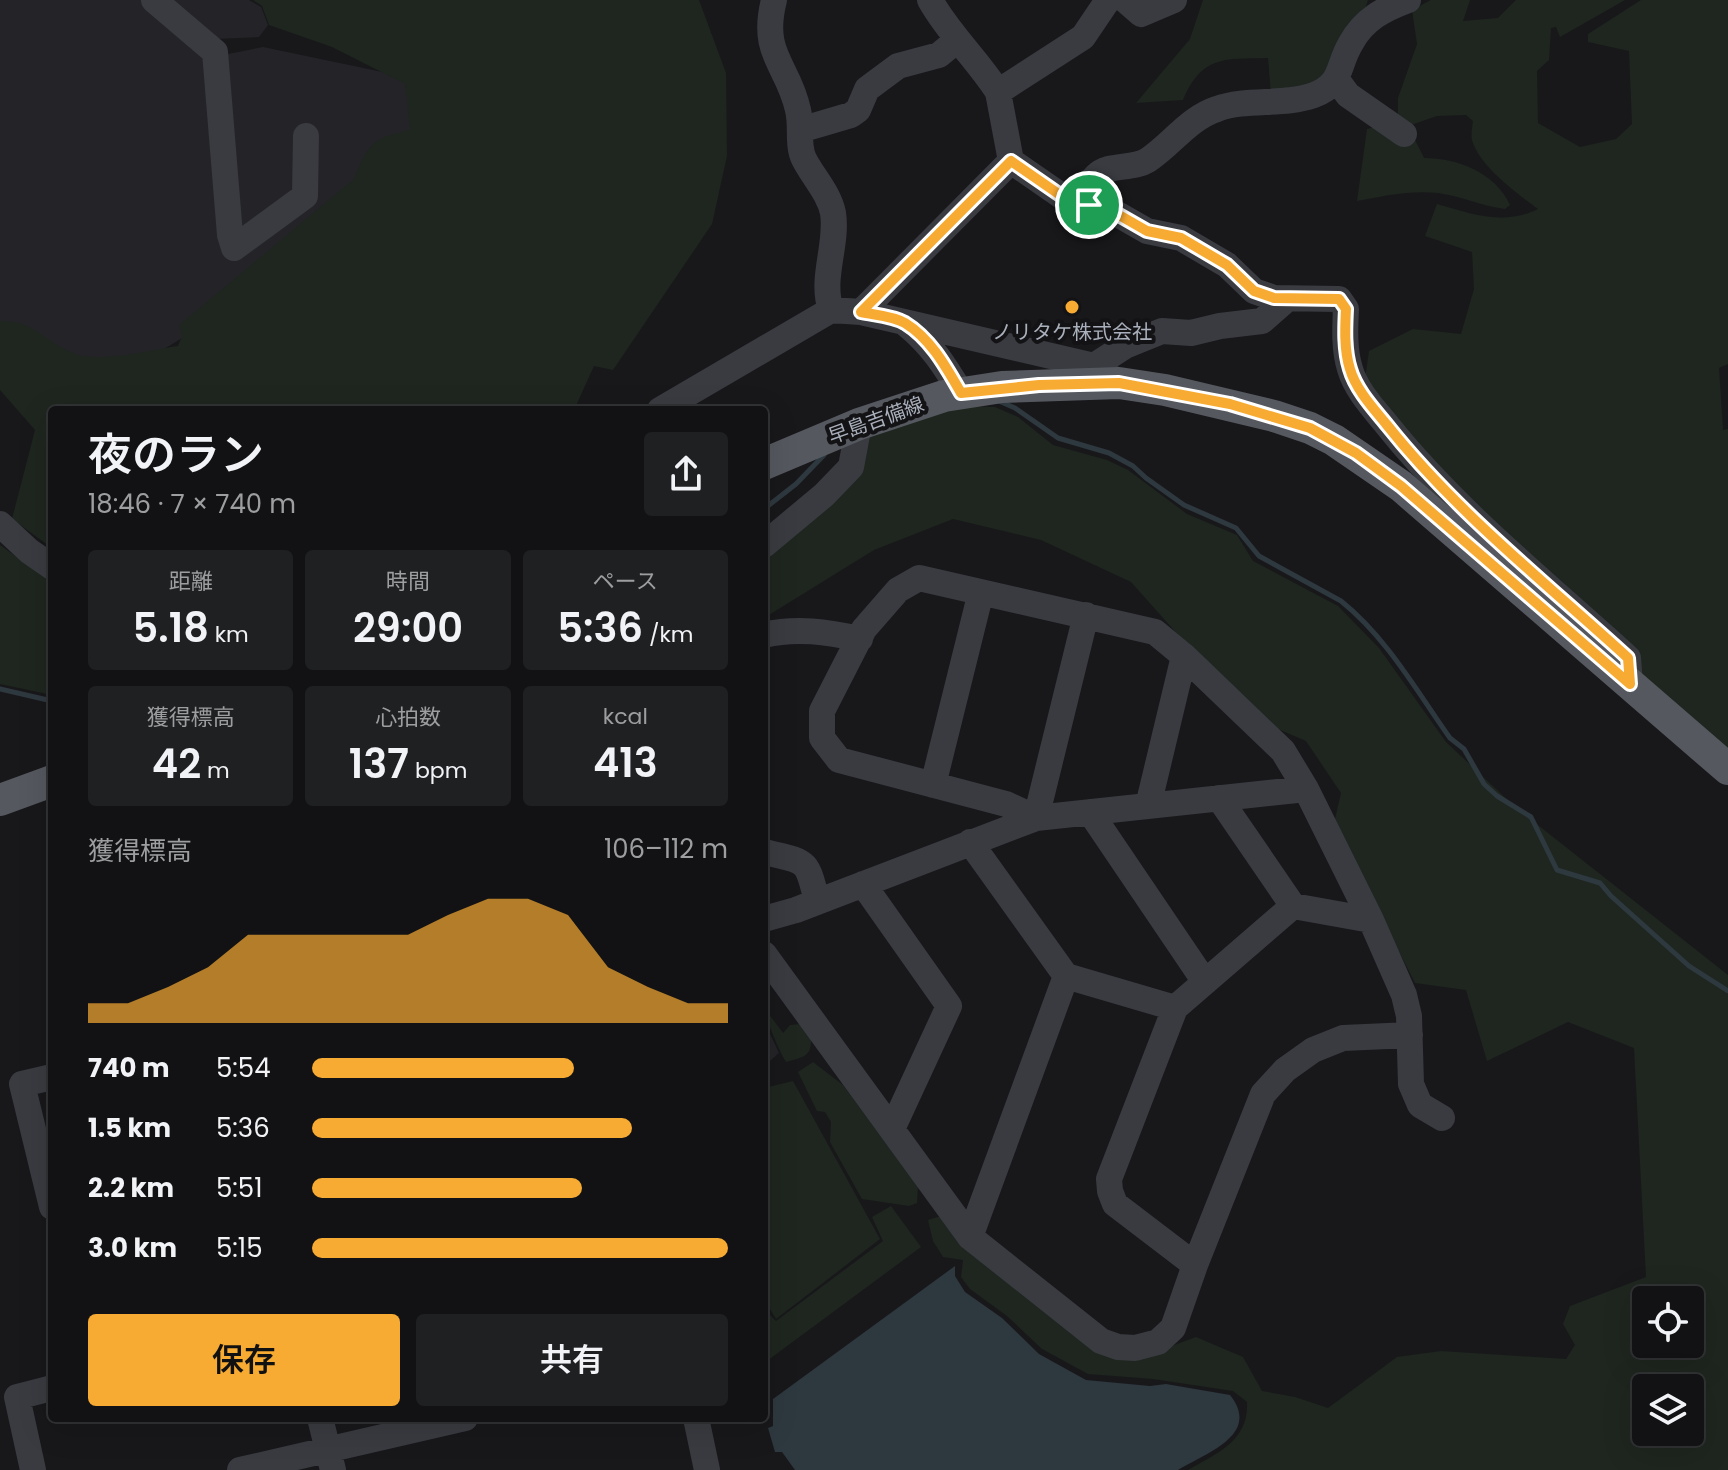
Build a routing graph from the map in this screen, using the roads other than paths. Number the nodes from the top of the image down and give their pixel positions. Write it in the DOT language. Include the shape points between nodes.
graph roads {
  1 [pos="154,0"];
  2 [pos="774,0"];
  3 [pos="930,0"];
  4 [pos="1108,0"];
  5 [pos="1125,0"];
  6 [pos="1174,0"];
  7 [pos="1408,0"];
  8 [pos="956,41"];
  9 [pos="1337,80"];
  10 [pos="998,92"];
  11 [pos="800,130"];
  12 [pos="1404,134"];
  13 [pos="306,136"];
  14 [pos="1011,161"];
  15 [pos="1089,205"];
  16 [pos="1287,299"];
  17 [pos="831,310"];
  18 [pos="861,312"];
  19 [pos="903,322"];
  20 [pos="1106,375"];
  21 [pos="961,393"];
  22 [pos="667,406"];
  23 [pos="859,424"];
  24 [pos="768,462"];
  25 [pos="0,524"];
  26 [pos="768,542"];
  27 [pos="48,564"];
  28 [pos="981,592"];
  29 [pos="1086,615"];
  30 [pos="768,634"];
  31 [pos="860,639"];
  32 [pos="1184,656"];
  33 [pos="1630,684"];
  34 [pos="1728,769"];
  35 [pos="48,782"];
  36 [pos="933,785"];
  37 [pos="1306,789"];
  38 [pos="1219,798"];
  39 [pos="0,800"];
  40 [pos="1148,806"];
  41 [pos="1090,812"];
  42 [pos="1036,818"];
  43 [pos="970,842"];
  44 [pos="768,853"];
  45 [pos="863,884"];
  46 [pos="817,902"];
  47 [pos="1293,906"];
  48 [pos="768,918"];
  49 [pos="1371,920"];
  50 [pos="768,959"];
  51 [pos="1066,976"];
  52 [pos="1205,982"];
  53 [pos="1175,1008"];
  54 [pos="1410,1035"];
  55 [pos="48,1078"];
  56 [pos="11,1086"];
  57 [pos="1442,1118"];
  58 [pos="893,1127"];
  59 [pos="48,1174"];
  60 [pos="970,1237"];
  61 [pos="1195,1265"];
  62 [pos="48,1389"];
  63 [pos="10,1412"];
  64 [pos="321,1422"];
  65 [pos="452,1422"];
  66 [pos="697,1422"];
  67 [pos="330,1460"];
  68 [pos="33,1470"];
  69 [pos="240,1470"];
  70 [pos="707,1470"];
  1 -- 13 [label="street" via="215,52 234,248 305,196"];
  2 -- 11 [label="street" via="770,46 798,110"];
  3 -- 8 [label="street"];
  4 -- 10 [label="street" via="1083,37"];
  5 -- 6 [label="street" via="1141,14"];
  7 -- 9 [label="street" via="1364,24"];
  8 -- 10 [label="street"];
  8 -- 11 [label="street" via="939,55 898,66 867,89 851,115"];
  9 -- 12 [label="street" via="1348,95"];
  9 -- 15 [label="street" via="1310,97 1219,108 1200,116 1148,159 1097,174"];
  10 -- 14 [label="street"];
  11 -- 17 [label="street" via="802,155 833,216 826,297"];
  14 -- 15 [label="street" via="1063,197"];
  14 -- 18 [label="street"];
  15 -- 16 [label="street" via="1147,231 1181,238 1227,265 1254,291"];
  16 -- 20 [label="street" via="1262,321 1191,333 1162,331 1125,346"];
  16 -- 33 [label="street" via="1339,299 1346,309 1350,370 1378,413 1452,496 1628,658"];
  17 -- 18 [label="street"];
  17 -- 22 [label="street"];
  18 -- 19 [label="street"];
  19 -- 20 [label="street"];
  19 -- 21 [label="street" via="926,340"];
  20 -- 21 [label="main road, 早島吉備線"];
  20 -- 33 [label="main road, 早島吉備線" via="1230,404 1334,440 1401,486"];
  21 -- 23 [label="main road, 早島吉備線"];
  23 -- 24 [label="main road, 早島吉備線"];
  23 -- 26 [label="street" via="851,467"];
  25 -- 27 [label="street"];
  28 -- 29 [label="street"];
  28 -- 31 [label="street" via="919,578 898,590"];
  28 -- 36 [label="street"];
  29 -- 32 [label="street" via="1155,632"];
  29 -- 42 [label="street"];
  30 -- 31 [label="street" via="823,631"];
  31 -- 36 [label="street" via="822,711 822,738 839,760"];
  32 -- 37 [label="street" via="1283,751"];
  32 -- 40 [label="street"];
  33 -- 34 [label="main road, 早島吉備線"];
  35 -- 39 [label="main road"];
  36 -- 42 [label="street" via="1006,804"];
  37 -- 38 [label="street"];
  37 -- 49 [label="street"];
  38 -- 40 [label="street"];
  38 -- 47 [label="street"];
  40 -- 41 [label="street"];
  41 -- 42 [label="street"];
  41 -- 52 [label="street"];
  42 -- 43 [label="street"];
  43 -- 45 [label="street"];
  43 -- 51 [label="street"];
  44 -- 46 [label="street" via="801,860 809,869"];
  45 -- 46 [label="street"];
  45 -- 58 [label="street" via="949,1006"];
  46 -- 48 [label="street"];
  47 -- 49 [label="street"];
  47 -- 52 [label="street"];
  49 -- 54 [label="street" via="1404,995"];
  50 -- 58 [label="street"];
  51 -- 53 [label="street"];
  51 -- 60 [label="street"];
  52 -- 53 [label="street"];
  53 -- 61 [label="street" via="1109,1179 1115,1204"];
  54 -- 57 [label="street" via="1411,1084 1420,1105"];
  54 -- 61 [label="street" via="1343,1038 1285,1070 1263,1094"];
  55 -- 56 [label="street"];
  56 -- 59 [label="street"];
  58 -- 60 [label="street"];
  60 -- 61 [label="street" via="1101,1341 1118,1347 1158,1342 1173,1328"];
  62 -- 63 [label="street" via="17,1397"];
  63 -- 68 [label="street"];
  64 -- 67 [label="street"];
  65 -- 67 [label="street"];
  66 -- 70 [label="street"];
  67 -- 69 [label="street"];
}
